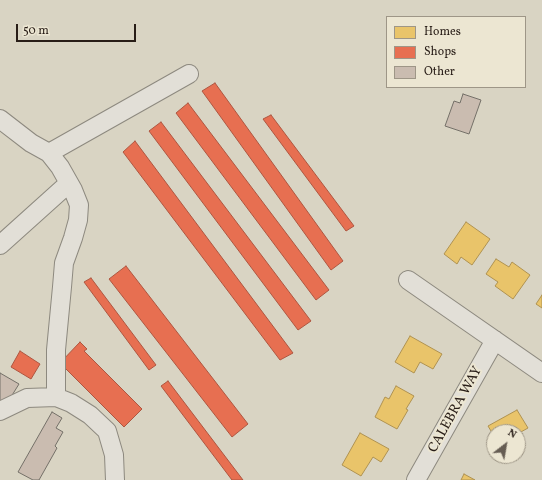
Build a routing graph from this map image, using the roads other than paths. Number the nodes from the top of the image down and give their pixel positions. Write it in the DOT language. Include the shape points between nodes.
graph roads {
  1 [pos="189,74"];
  2 [pos="0,119"];
  3 [pos="49,153"];
  4 [pos="69,183"];
  5 [pos="0,245"];
  6 [pos="408,280"];
  7 [pos="495,340"];
  8 [pos="542,373"];
  9 [pos="56,397"];
  10 [pos="0,411"];
  11 [pos="115,480"];
  12 [pos="416,480"];
  1 -- 3 [label="street"];
  2 -- 3 [label="street" via="31,143"];
  3 -- 4 [label="street"];
  4 -- 5 [label="street"];
  4 -- 9 [label="street" via="79,205 78,220 64,263 56,350"];
  6 -- 7 [label="street"];
  7 -- 8 [label="street"];
  7 -- 12 [label="street, CALEBRA WAY"];
  9 -- 10 [label="street" via="27,398"];
  9 -- 11 [label="street" via="90,415 107,431 114,455"];
}
